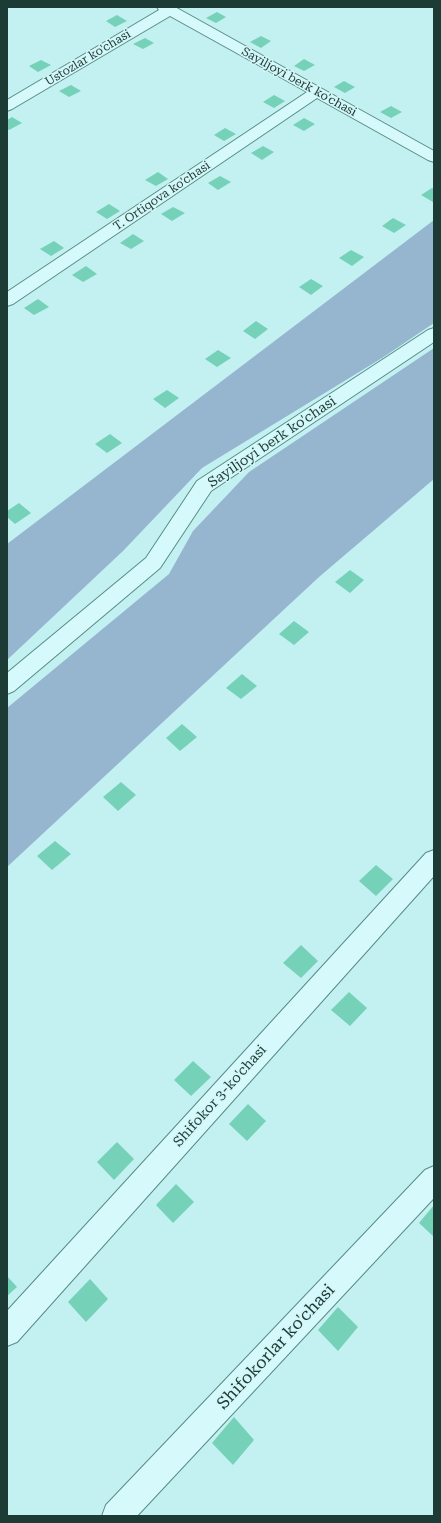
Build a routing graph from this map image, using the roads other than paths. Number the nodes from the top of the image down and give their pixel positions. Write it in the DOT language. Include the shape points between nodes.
graph roads {
  1 [pos="167,8"];
  2 [pos="317,92"];
  3 [pos="7,106"];
  4 [pos="434,157"];
  5 [pos="7,300"];
  6 [pos="434,334"];
  7 [pos="7,685"];
  8 [pos="434,860"];
  9 [pos="434,1178"];
  10 [pos="7,1332"];
  11 [pos="117,1516"];
  1 -- 2 [label="street, Sayiljoyi berk ko'chasi"];
  1 -- 3 [label="street, Ustozlar ko'chasi"];
  2 -- 4 [label="street, Sayiljoyi berk ko'chasi"];
  2 -- 5 [label="street, T. Ortiqova ko'chasi"];
  6 -- 7 [label="street, Sayiljoyi berk ko'chasi" via="204,486 153,563"];
  8 -- 10 [label="street, Shifokor 3-ko'chasi"];
  9 -- 11 [label="street, Shifokorlar ko'chasi"];
}
